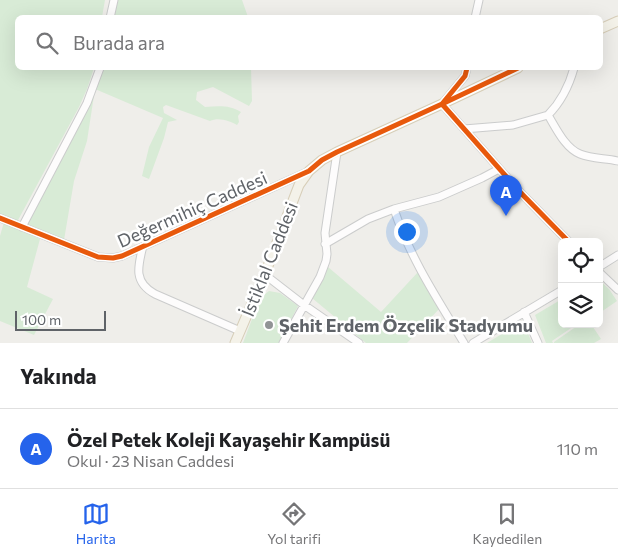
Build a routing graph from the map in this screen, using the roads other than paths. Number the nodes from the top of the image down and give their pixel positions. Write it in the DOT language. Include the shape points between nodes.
graph roads {
  1 [pos="114,0"];
  2 [pos="479,0"];
  3 [pos="111,15"];
  4 [pos="476,15"];
  5 [pos="618,21"];
  6 [pos="603,28"];
  7 [pos="99,70"];
  8 [pos="466,70"];
  9 [pos="514,70"];
  10 [pos="573,70"];
  11 [pos="465,76"];
  12 [pos="477,88"];
  13 [pos="442,104"];
  14 [pos="548,115"];
  15 [pos="464,129"];
  16 [pos="337,152"];
  17 [pos="618,154"];
  18 [pos="609,159"];
  19 [pos="618,162"];
  20 [pos="499,169"];
  21 [pos="309,171"];
  22 [pos="394,209"];
  23 [pos="0,218"];
  24 [pos="22,227"];
  25 [pos="565,238"];
  26 [pos="325,244"];
  27 [pos="144,246"];
  28 [pos="618,256"];
  29 [pos="603,265"];
  30 [pos="264,274"];
  31 [pos="603,276"];
  32 [pos="618,290"];
  33 [pos="558,292"];
  34 [pos="304,305"];
  35 [pos="524,312"];
  36 [pos="240,331"];
  37 [pos="235,343"];
  38 [pos="283,343"];
  39 [pos="359,343"];
  40 [pos="464,343"];
  41 [pos="473,343"];
  42 [pos="538,343"];
  1 -- 3 [label="street"];
  2 -- 4 [label="street"];
  5 -- 6 [label="main road"];
  7 -- 24 [label="street" via="87,103"];
  8 -- 11 [label="street"];
  9 -- 12 [label="main road, İstiklal Caddesi"];
  10 -- 14 [label="street" via="564,95"];
  11 -- 12 [label="street"];
  11 -- 13 [label="street"];
  12 -- 13 [label="main road, İstiklal Caddesi"];
  13 -- 15 [label="street"];
  13 -- 16 [label="main road, İstiklal Caddesi"];
  14 -- 15 [label="street" via="513,125"];
  14 -- 18 [label="street" via="572,150 590,157"];
  15 -- 20 [label="street"];
  16 -- 21 [label="main road, İstiklal Caddesi"];
  16 -- 26 [label="street"];
  17 -- 18 [label="street"];
  18 -- 19 [label="street"];
  20 -- 22 [label="street" via="439,197"];
  20 -- 25 [label="street"];
  21 -- 27 [label="street, Değermihiç Caddesi"];
  21 -- 30 [label="main road, İstiklal Caddesi" via="299,185"];
  22 -- 26 [label="street" via="368,219"];
  22 -- 40 [label="street" via="418,267"];
  23 -- 24 [label="street, Değermihiç Caddesi"];
  24 -- 27 [label="street, Değermihiç Caddesi" via="98,257 122,256"];
  26 -- 34 [label="street" via="324,268"];
  27 -- 36 [label="street" via="138,269 147,288"];
  28 -- 29 [label="street"];
  30 -- 34 [label="street"];
  30 -- 36 [label="main road, İstiklal Caddesi"];
  31 -- 32 [label="street"];
  33 -- 35 [label="street"];
  34 -- 38 [label="street"];
  34 -- 39 [label="street"];
  35 -- 41 [label="street"];
  35 -- 42 [label="street"];
  36 -- 37 [label="main road, İstiklal Caddesi"];
}
